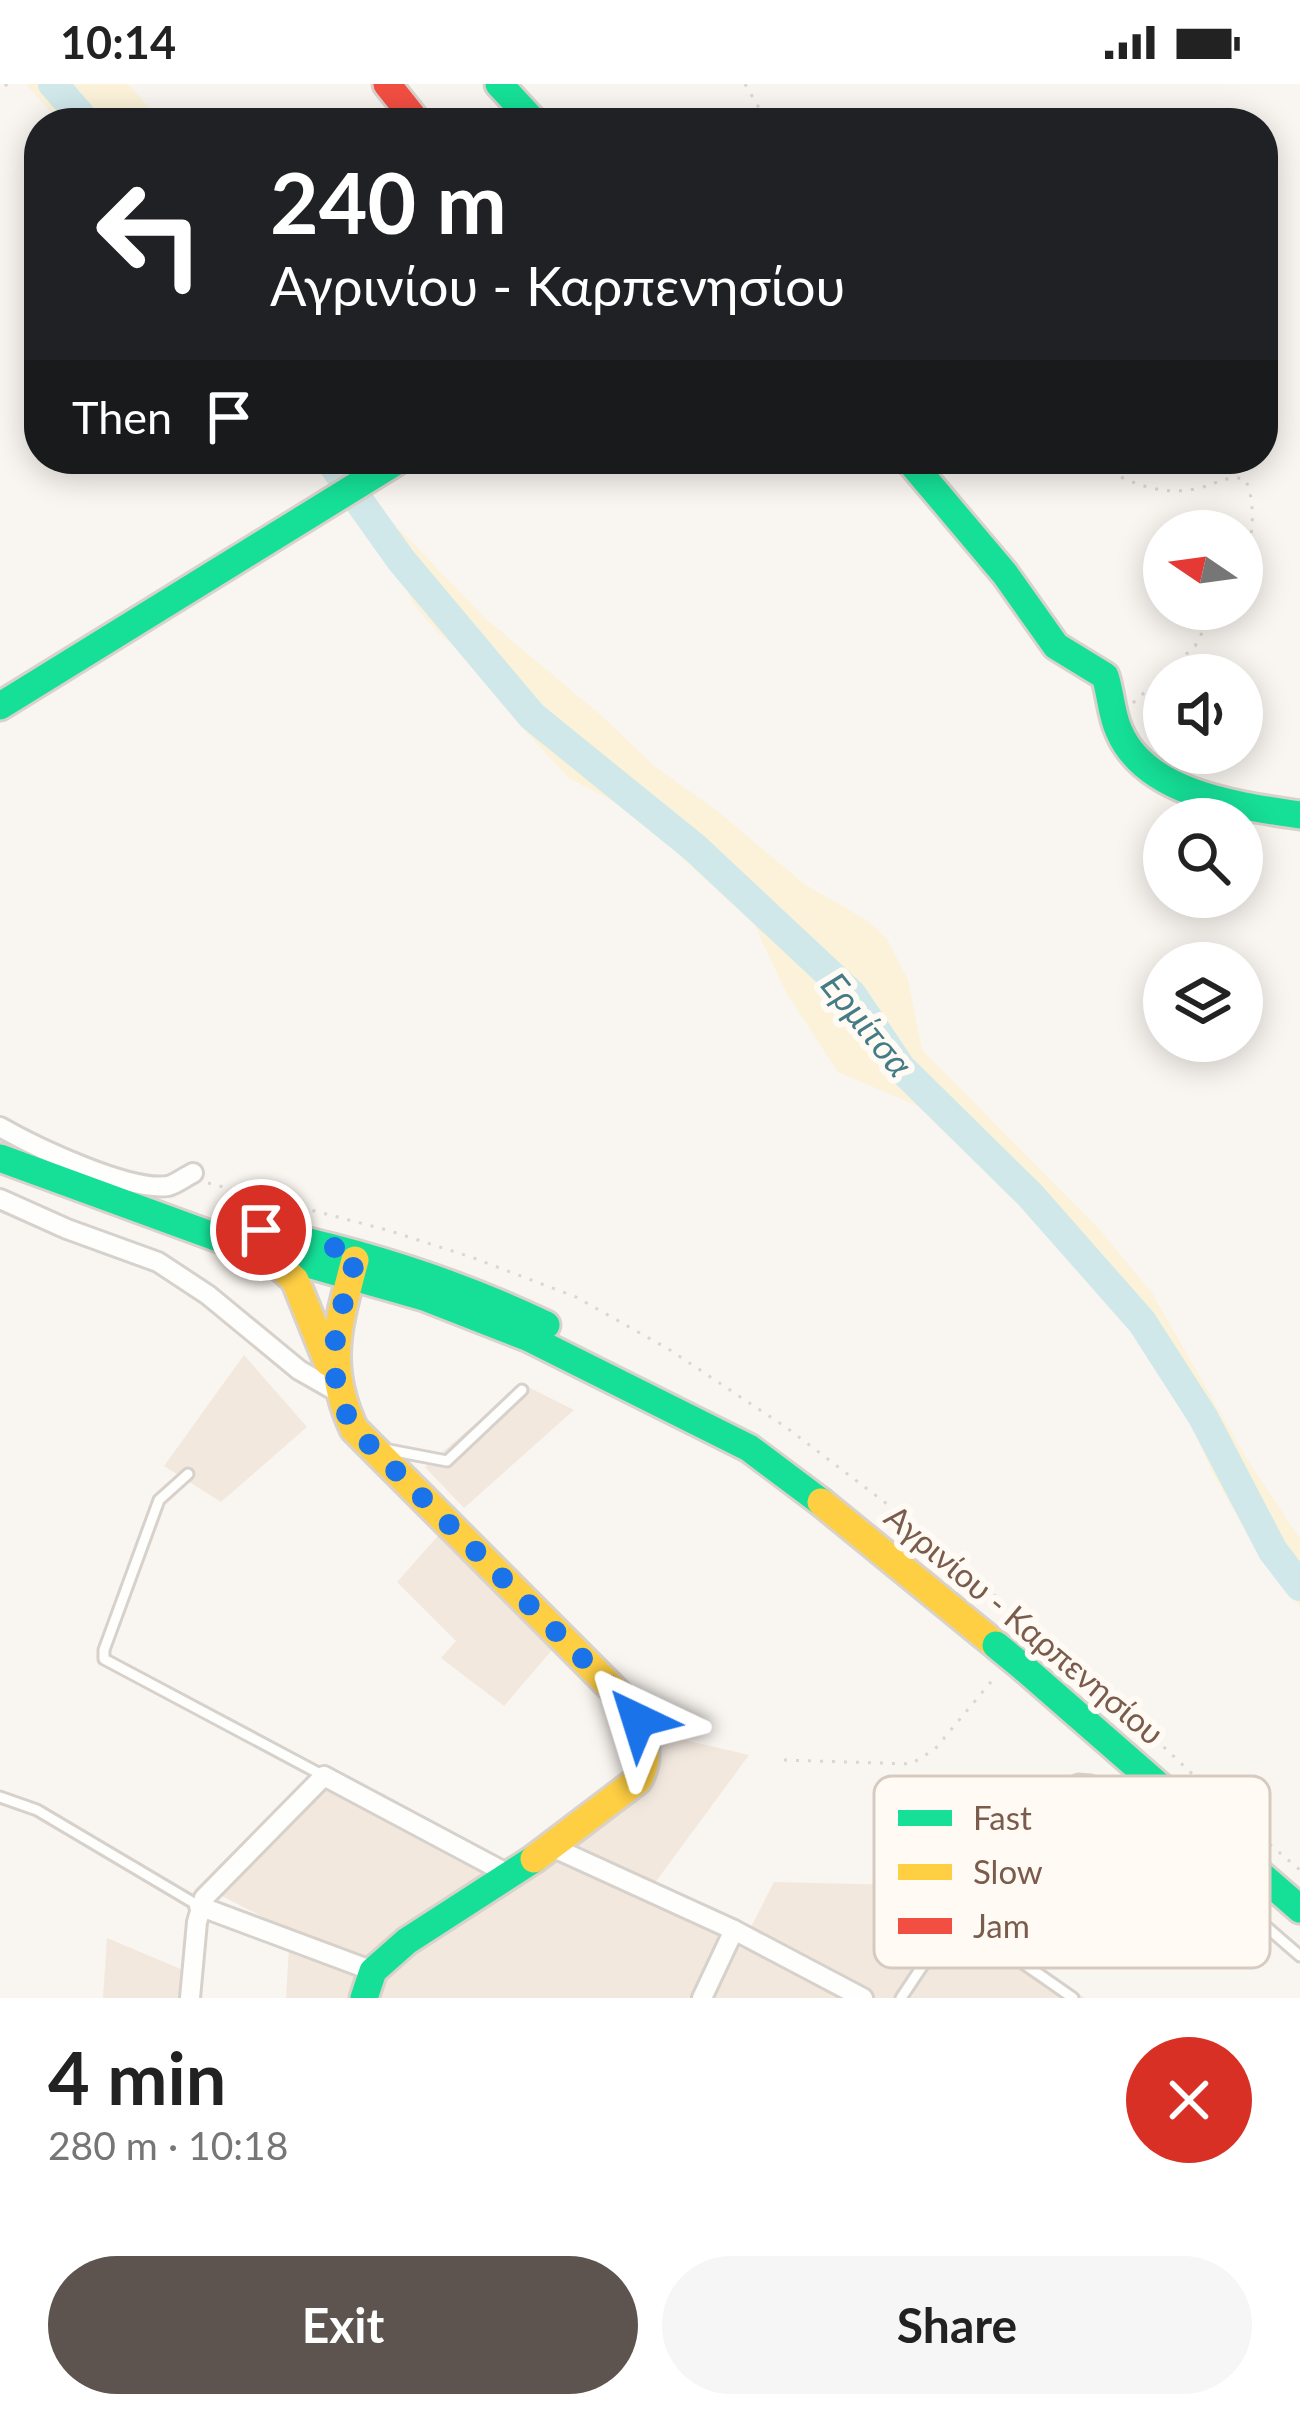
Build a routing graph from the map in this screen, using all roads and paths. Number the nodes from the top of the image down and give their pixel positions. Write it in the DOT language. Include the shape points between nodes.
graph roads {
  1 [pos="387,84"];
  2 [pos="499,84"];
  3 [pos="406,108"];
  4 [pos="521,108"];
  5 [pos="373,474"];
  6 [pos="921,474"];
  7 [pos="1116,474"];
  8 [pos="1251,510"];
  9 [pos="1204,630"];
  10 [pos="0,706"];
  11 [pos="1117,714"];
  12 [pos="1300,815"];
  13 [pos="0,1127"];
  14 [pos="0,1158"];
  15 [pos="193,1173"];
  16 [pos="0,1199"];
  17 [pos="159,1215"];
  18 [pos="262,1252"];
  19 [pos="348,1266"];
  20 [pos="316,1334"];
  21 [pos="334,1381"];
  22 [pos="522,1390"];
  23 [pos="373,1451"];
  24 [pos="188,1474"];
  25 [pos="1033,1628"];
  26 [pos="1015,1651"];
  27 [pos="996,1675"];
  28 [pos="784,1760"];
  29 [pos="324,1775"];
  30 [pos="1153,1776"];
  31 [pos="0,1797"];
  32 [pos="552,1847"];
  33 [pos="508,1874"];
  34 [pos="1270,1882"];
  35 [pos="200,1906"];
  36 [pos="1300,1909"];
  37 [pos="734,1930"];
  38 [pos="1270,1930"];
  39 [pos="1300,1956"];
  40 [pos="921,1968"];
  41 [pos="1030,1968"];
  42 [pos="368,1985"];
  43 [pos="856,1996"];
  44 [pos="190,1998"];
  45 [pos="702,1998"];
  46 [pos="902,1998"];
  47 [pos="1073,1998"];
  1 -- 3 [label="main road"];
  2 -- 4 [label="main road"];
  5 -- 10 [label="main road"];
  6 -- 11 [label="main road" via="1056,646 1105,676"];
  7 -- 8 [label="path" via="1168,491 1245,479"];
  9 -- 11 [label="path"];
  11 -- 12 [label="main road" via="1132,751 1172,779 1242,806"];
  13 -- 15 [label="street" via="124,1180 170,1186"];
  14 -- 17 [label="main road, Αγρινίου - Καρπενησίου"];
  16 -- 21 [label="street" via="173,1270 299,1370"];
  17 -- 18 [label="main road, Αγρινίου - Καρπενησίου"];
  17 -- 19 [label="main road, Αγρινίου - Καρπενησίου" via="295,1236"];
  18 -- 19 [label="main road, Αγρινίου - Καρπενησίου"];
  18 -- 20 [label="main road" via="295,1280"];
  19 -- 20 [label="main road" via="319,1304"];
  19 -- 21 [label="main road" via="331,1351"];
  19 -- 26 [label="main road, Αγρινίου - Καρπενησίου" via="530,1338 749,1448"];
  20 -- 21 [label="main road"];
  21 -- 23 [label="main road"];
  22 -- 23 [label="lane" via="447,1461"];
  23 -- 32 [label="main road" via="626,1702 643,1731 647,1754 638,1780"];
  24 -- 29 [label="lane" via="159,1500 104,1659"];
  25 -- 26 [label="path"];
  26 -- 30 [label="main road, Αγρινίου - Καρπενησίου"];
  27 -- 28 [label="path" via="935,1749 911,1764"];
  29 -- 33 [label="street"];
  29 -- 35 [label="street"];
  31 -- 35 [label="lane" via="37,1810"];
  32 -- 33 [label="main road"];
  32 -- 37 [label="street"];
  33 -- 42 [label="main road" via="406,1941"];
  34 -- 36 [label="main road, Αγρινίου - Καρπενησίου"];
  35 -- 42 [label="street"];
  35 -- 44 [label="street"];
  37 -- 43 [label="street"];
  37 -- 45 [label="street"];
  38 -- 39 [label="lane"];
  40 -- 46 [label="lane"];
  41 -- 47 [label="lane"];
}
